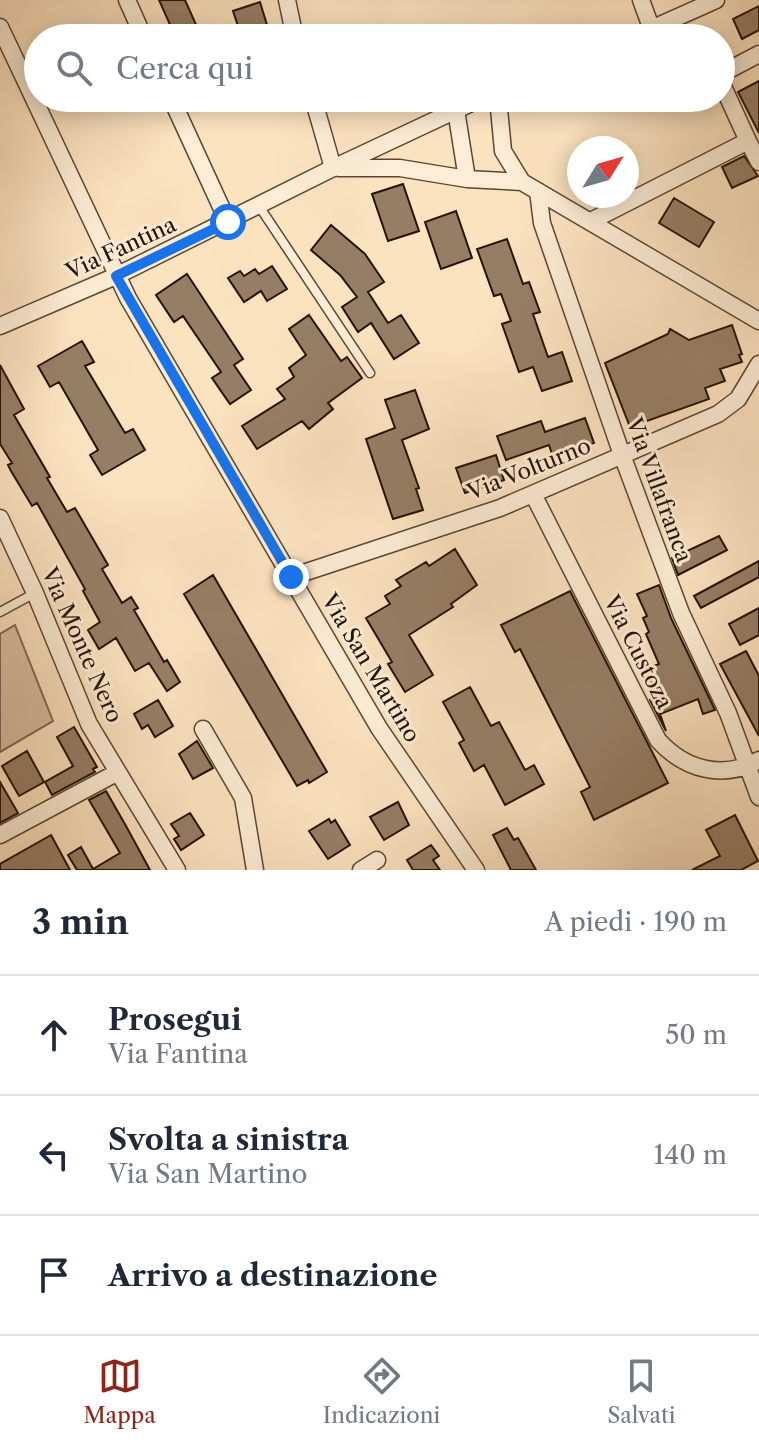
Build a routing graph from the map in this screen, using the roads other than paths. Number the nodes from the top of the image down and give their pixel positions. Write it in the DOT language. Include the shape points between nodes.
graph roads {
  1 [pos="127,0"];
  2 [pos="287,0"];
  3 [pos="641,0"];
  4 [pos="716,0"];
  5 [pos="138,24"];
  6 [pos="292,24"];
  7 [pos="650,24"];
  8 [pos="665,24"];
  9 [pos="0,27"];
  10 [pos="759,54"];
  11 [pos="735,67"];
  12 [pos="24,79"];
  13 [pos="40,112"];
  14 [pos="177,112"];
  15 [pos="317,112"];
  16 [pos="452,112"];
  17 [pos="456,112"];
  18 [pos="499,112"];
  19 [pos="735,112"];
  20 [pos="748,141"];
  21 [pos="759,162"];
  22 [pos="333,168"];
  23 [pos="467,179"];
  24 [pos="522,182"];
  25 [pos="538,191"];
  26 [pos="259,206"];
  27 [pos="591,221"];
  28 [pos="228,222"];
  29 [pos="116,276"];
  30 [pos="759,321"];
  31 [pos="0,326"];
  32 [pos="759,364"];
  33 [pos="370,373"];
  34 [pos="622,455"];
  35 [pos="533,494"];
  36 [pos="0,518"];
  37 [pos="291,577"];
  38 [pos="35,593"];
  39 [pos="0,612"];
  40 [pos="203,729"];
  41 [pos="754,763"];
  42 [pos="118,772"];
  43 [pos="759,797"];
  44 [pos="0,835"];
  45 [pos="377,860"];
  46 [pos="177,870"];
  47 [pos="255,870"];
  48 [pos="361,870"];
  49 [pos="476,870"];
  1 -- 5 [label="street"];
  2 -- 6 [label="street"];
  3 -- 7 [label="street"];
  4 -- 8 [label="street"];
  9 -- 12 [label="street, Via San Martino"];
  10 -- 11 [label="street"];
  13 -- 29 [label="street, Via San Martino"];
  14 -- 28 [label="street"];
  15 -- 22 [label="street"];
  16 -- 22 [label="street, Via Fantina"];
  17 -- 23 [label="street"];
  18 -- 24 [label="street" via="503,151"];
  19 -- 20 [label="street"];
  20 -- 21 [label="street"];
  20 -- 27 [label="street"];
  22 -- 23 [label="street" via="400,168"];
  22 -- 26 [label="street, Via Fantina"];
  23 -- 24 [label="street"];
  24 -- 25 [label="street"];
  25 -- 27 [label="street"];
  25 -- 34 [label="street, Via Villafranca" via="542,223"];
  26 -- 28 [label="street, Via Fantina"];
  26 -- 33 [label="lane"];
  27 -- 30 [label="street"];
  28 -- 29 [label="street, Via Fantina"];
  29 -- 31 [label="street, Via Fantina"];
  29 -- 37 [label="street, Via San Martino"];
  32 -- 34 [label="street, Via Volturno" via="730,407"];
  34 -- 35 [label="street, Via Volturno"];
  34 -- 41 [label="street, Via Villafranca" via="681,613"];
  35 -- 37 [label="street, Via Volturno"];
  35 -- 41 [label="street, Via Custoza" via="658,740 704,771"];
  36 -- 38 [label="street, Via Monte Nero"];
  37 -- 49 [label="street, Via San Martino" via="405,769"];
  38 -- 39 [label="lane"];
  38 -- 42 [label="street, Via Monte Nero" via="84,712"];
  40 -- 47 [label="street" via="243,798"];
  41 -- 43 [label="street, Via Villafranca"];
  42 -- 44 [label="street"];
  42 -- 46 [label="street, Via Monte Nero"];
  45 -- 48 [label="street"];
}
